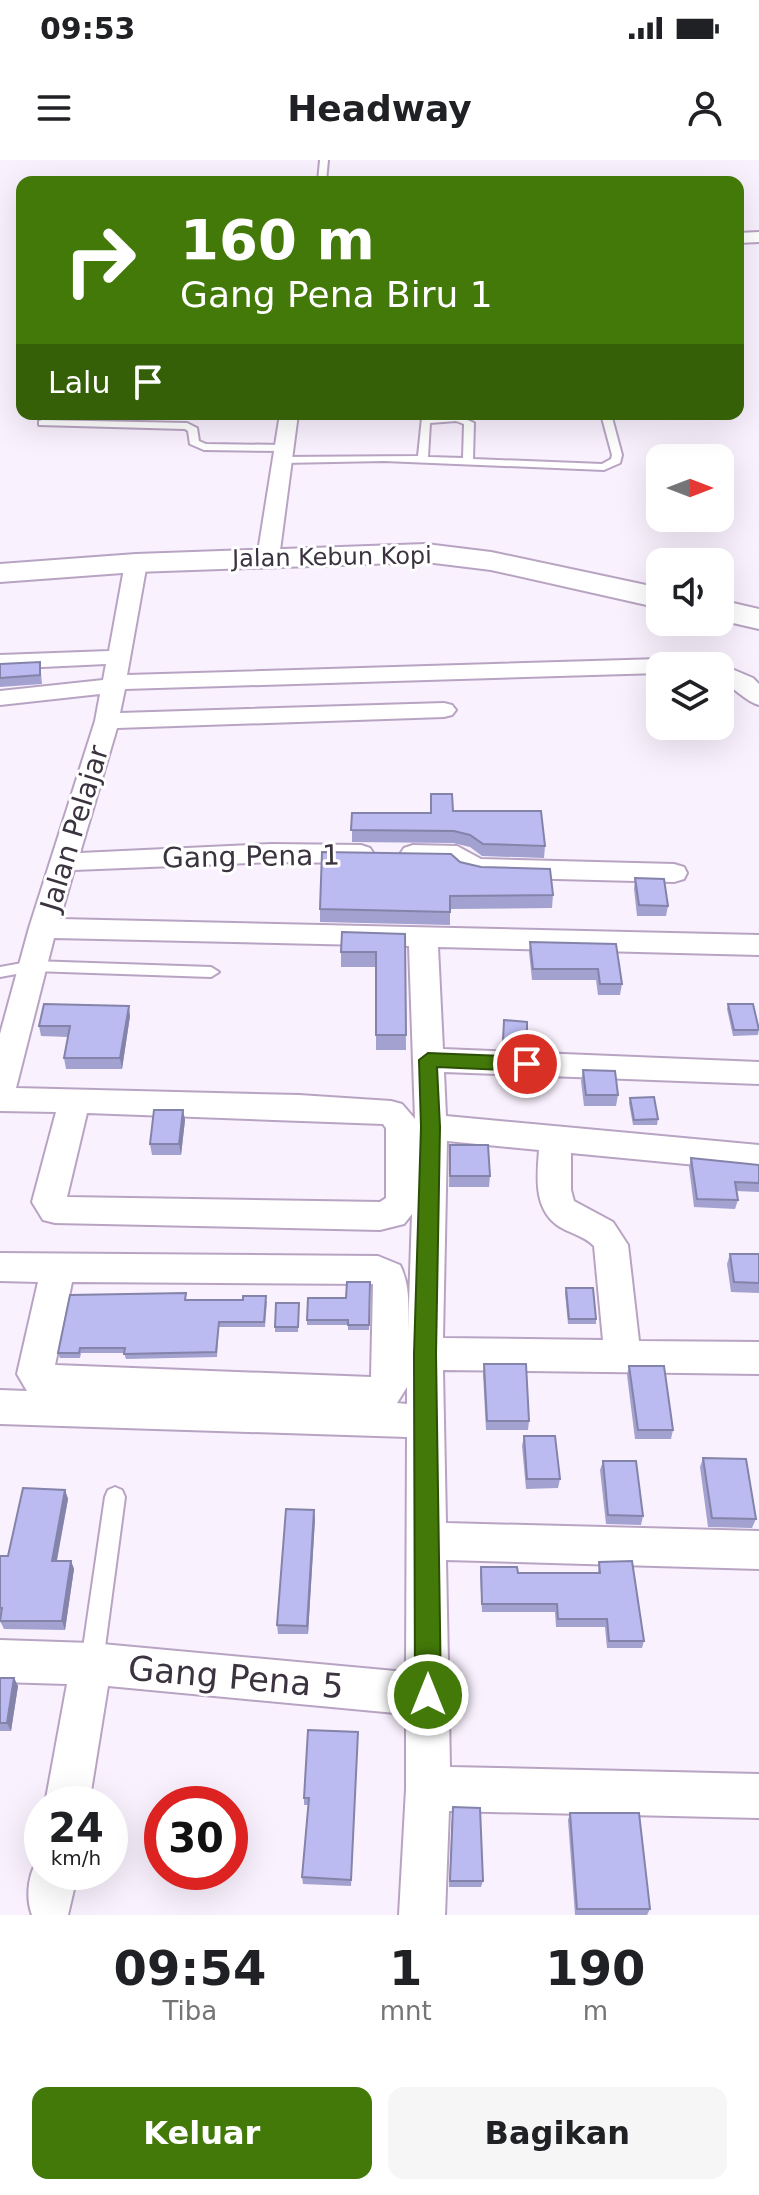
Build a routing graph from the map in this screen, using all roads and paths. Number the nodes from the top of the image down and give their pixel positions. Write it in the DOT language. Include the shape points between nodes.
graph roads {
  1 [pos="288,420"];
  2 [pos="425,420"];
  3 [pos="462,420"];
  4 [pos="608,420"];
  5 [pos="42,423"];
  6 [pos="284,454"];
  7 [pos="423,460"];
  8 [pos="468,462"];
  9 [pos="268,558"];
  10 [pos="136,563"];
  11 [pos="0,573"];
  12 [pos="646,595"];
  13 [pos="734,613"];
  14 [pos="759,619"];
  15 [pos="0,662"];
  16 [pos="646,666"];
  17 [pos="114,675"];
  18 [pos="734,678"];
  19 [pos="0,698"];
  20 [pos="759,698"];
  21 [pos="444,710"];
  22 [pos="107,721"];
  23 [pos="63,862"];
  24 [pos="674,873"];
  25 [pos="43,928"];
  26 [pos="423,937"];
  27 [pos="759,945"];
  28 [pos="33,966"];
  29 [pos="0,972"];
  30 [pos="211,972"];
  31 [pos="428,1060"];
  32 [pos="759,1073"];
  33 [pos="0,1090"];
  34 [pos="0,1099"];
  35 [pos="74,1102"];
  36 [pos="431,1127"];
  37 [pos="555,1138"];
  38 [pos="759,1158"];
  39 [pos="0,1267"];
  40 [pos="58,1269"];
  41 [pos="425,1354"];
  42 [pos="623,1356"];
  43 [pos="759,1358"];
  44 [pos="0,1407"];
  45 [pos="426,1421"];
  46 [pos="115,1497"];
  47 [pos="428,1541"];
  48 [pos="759,1550"];
  49 [pos="0,1661"];
  50 [pos="91,1664"];
  51 [pos="428,1695"];
  52 [pos="70,1786"];
  53 [pos="428,1789"];
  54 [pos="759,1796"];
  55 [pos="422,1915"];
  1 -- 6 [label="street"];
  2 -- 7 [label="lane"];
  3 -- 8 [label="lane" via="469,423"];
  4 -- 8 [label="lane" via="617,455 611,465"];
  5 -- 6 [label="lane" via="187,426 194,442 204,447"];
  6 -- 7 [label="lane"];
  6 -- 9 [label="street"];
  7 -- 8 [label="lane"];
  9 -- 10 [label="main road, Jalan Kebun Kopi"];
  9 -- 12 [label="main road, Jalan Kebun Kopi" via="460,555"];
  10 -- 11 [label="main road, Jalan Kebun Kopi"];
  10 -- 17 [label="street, Jalan Pelajar"];
  13 -- 14 [label="main road"];
  15 -- 17 [label="street"];
  16 -- 17 [label="street"];
  17 -- 19 [label="street"];
  17 -- 22 [label="street, Jalan Pelajar"];
  18 -- 20 [label="street"];
  21 -- 22 [label="street"];
  22 -- 23 [label="street, Jalan Pelajar"];
  23 -- 24 [label="street, Gang Pena 1" via="272,853 453,855 481,868"];
  23 -- 25 [label="street, Jalan Pelajar"];
  25 -- 26 [label="street"];
  25 -- 28 [label="street, Jalan Pelajar"];
  26 -- 27 [label="street"];
  26 -- 31 [label="street"];
  28 -- 29 [label="lane"];
  28 -- 30 [label="lane"];
  28 -- 33 [label="street, Jalan Pelajar"];
  31 -- 32 [label="street"];
  31 -- 36 [label="street"];
  34 -- 35 [label="street"];
  35 -- 35 [label="street" via="49,1202 55,1210 380,1216 392,1214 403,1202 402,1124 391,1113"];
  36 -- 37 [label="street"];
  36 -- 41 [label="street"];
  37 -- 38 [label="street"];
  37 -- 42 [label="street" via="556,1201 565,1213 604,1232 611,1245"];
  39 -- 40 [label="street"];
  40 -- 40 [label="street" via="35,1374 41,1381 382,1394 389,1386 391,1285 388,1275 378,1270"];
  41 -- 42 [label="street"];
  41 -- 45 [label="street"];
  42 -- 43 [label="street"];
  44 -- 45 [label="street"];
  45 -- 47 [label="street"];
  46 -- 50 [label="lane"];
  47 -- 48 [label="street"];
  47 -- 51 [label="street"];
  49 -- 50 [label="street, Gang Pena 5"];
  50 -- 51 [label="street, Gang Pena 5"];
  50 -- 52 [label="street"];
  51 -- 53 [label="street"];
  53 -- 54 [label="street"];
  53 -- 55 [label="street"];
}
